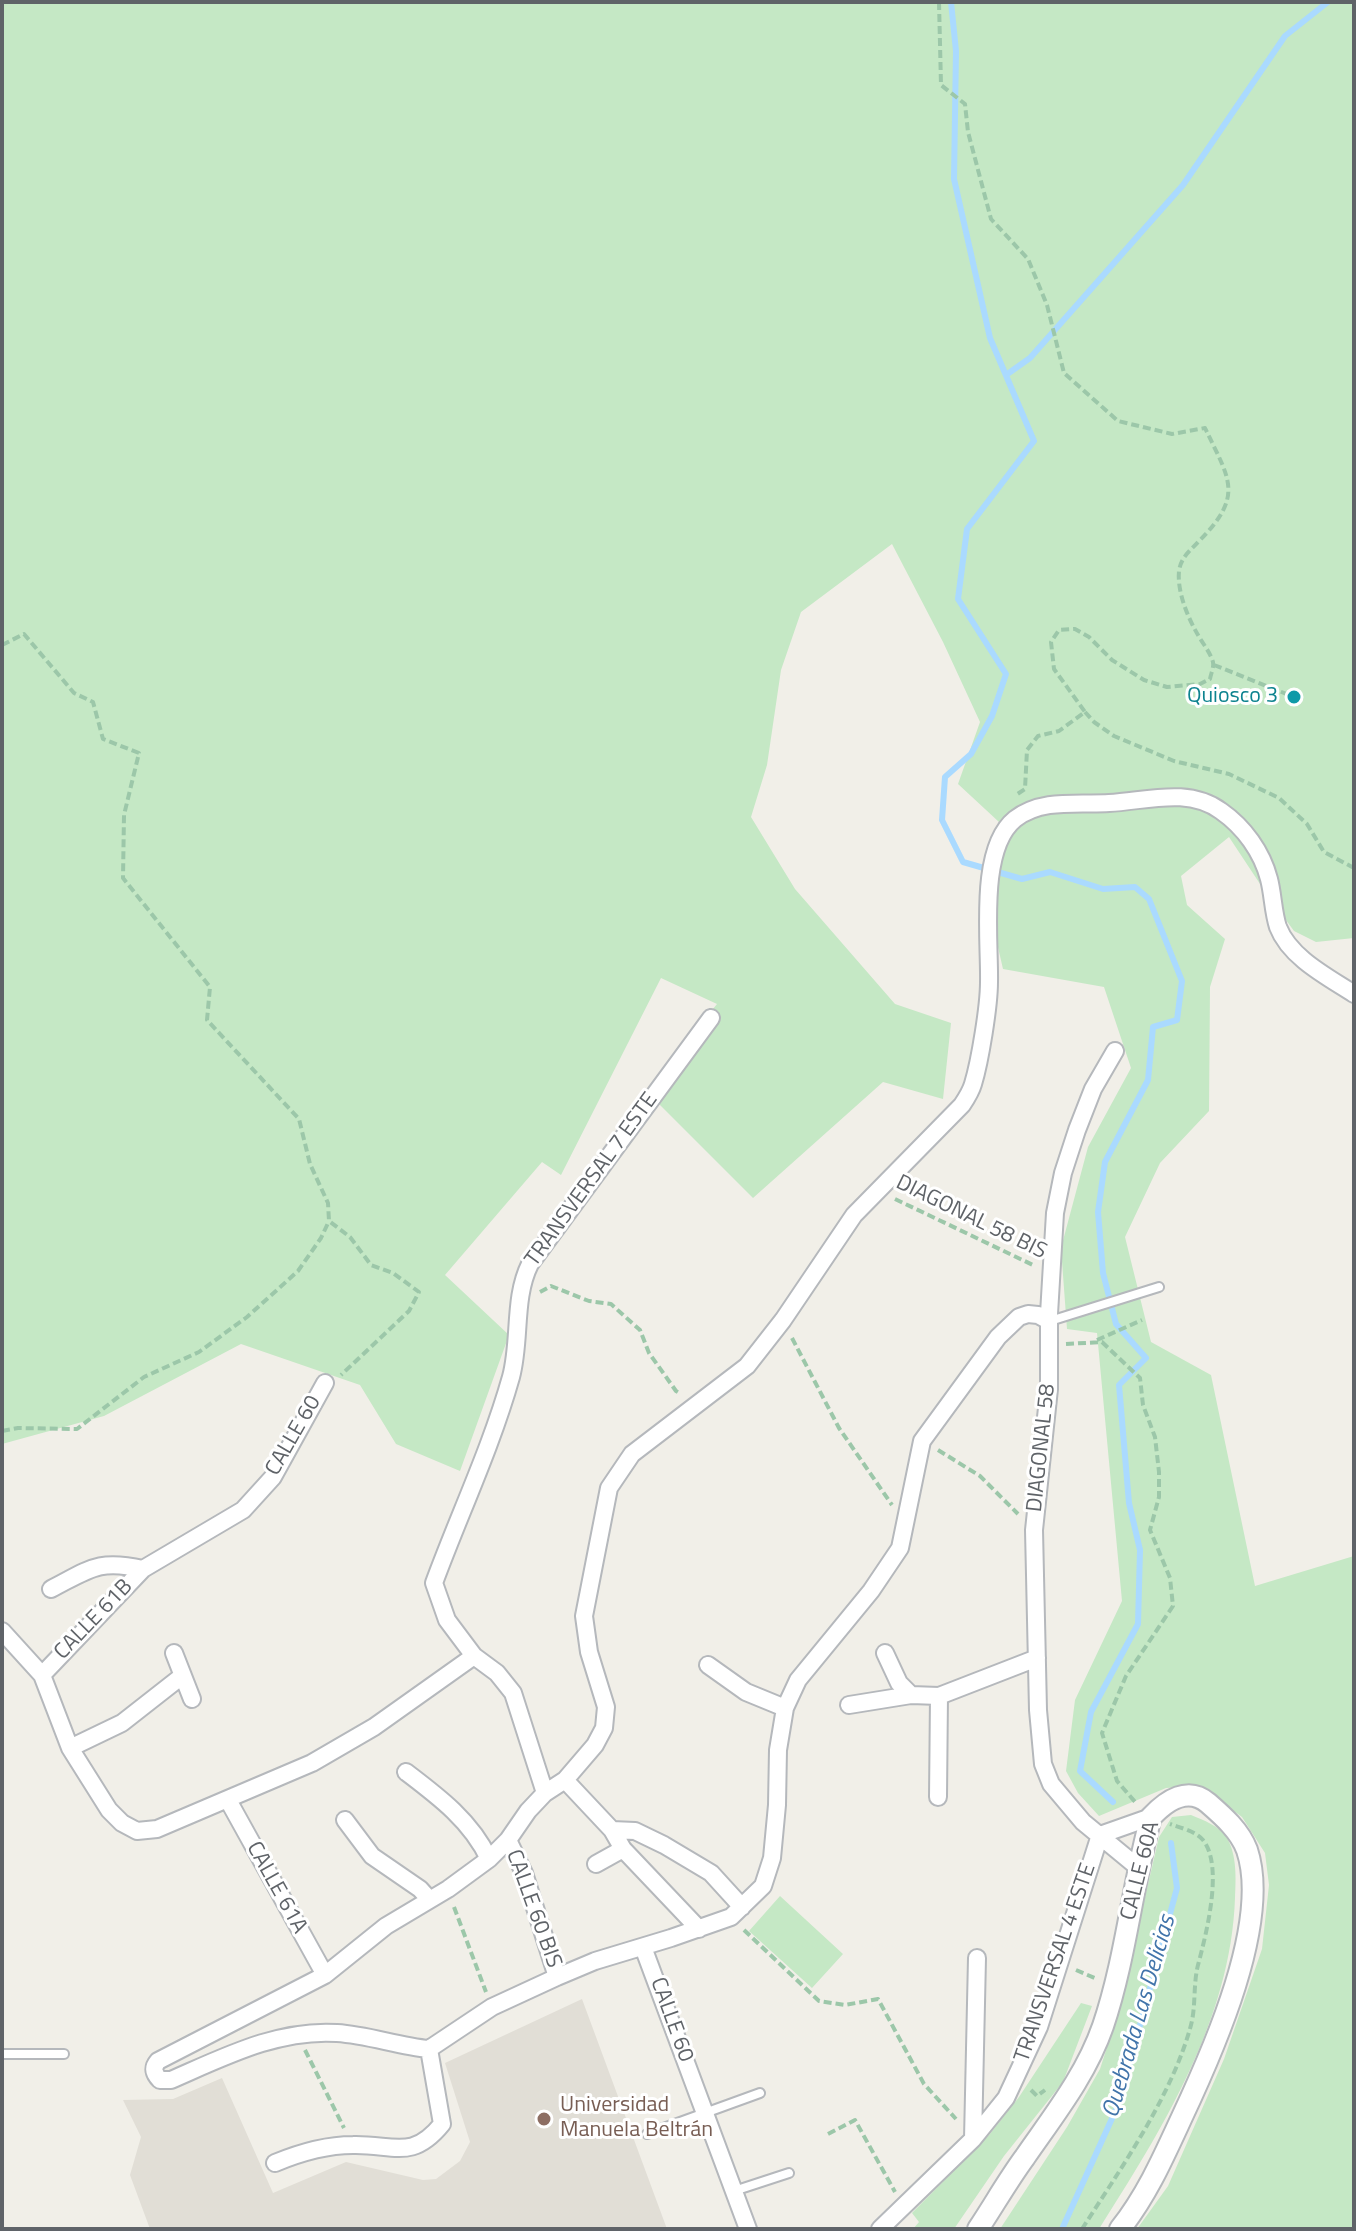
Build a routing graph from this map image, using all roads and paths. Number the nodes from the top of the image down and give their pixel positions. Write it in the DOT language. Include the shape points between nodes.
graph roads {
  1 [pos="939,2"];
  2 [pos="2,645"];
  3 [pos="1214,665"];
  4 [pos="1294,697"];
  5 [pos="1085,712"];
  6 [pos="1010,799"];
  7 [pos="1354,868"];
  8 [pos="1354,994"];
  9 [pos="711,1018"];
  10 [pos="1115,1051"];
  11 [pos="877,1190"];
  12 [pos="329,1221"];
  13 [pos="1051,1274"];
  14 [pos="1159,1287"];
  15 [pos="521,1303"];
  16 [pos="783,1320"];
  17 [pos="1142,1320"];
  18 [pos="1049,1321"];
  19 [pos="1051,1342"];
  20 [pos="1093,1342"];
  21 [pos="325,1383"];
  22 [pos="697,1403"];
  23 [pos="2,1431"];
  24 [pos="922,1441"];
  25 [pos="904,1524"];
  26 [pos="1034,1530"];
  27 [pos="143,1569"];
  28 [pos="51,1589"];
  29 [pos="2,1631"];
  30 [pos="174,1653"];
  31 [pos="885,1653"];
  32 [pos="474,1656"];
  33 [pos="1037,1658"];
  34 [pos="708,1665"];
  35 [pos="42,1675"];
  36 [pos="182,1676"];
  37 [pos="911,1695"];
  38 [pos="939,1696"];
  39 [pos="192,1699"];
  40 [pos="849,1705"];
  41 [pos="785,1708"];
  42 [pos="70,1748"];
  43 [pos="406,1772"];
  44 [pos="565,1780"];
  45 [pos="545,1793"];
  46 [pos="938,1797"];
  47 [pos="228,1800"];
  48 [pos="1151,1817"];
  49 [pos="345,1820"];
  50 [pos="612,1830"];
  51 [pos="1100,1835"];
  52 [pos="508,1840"];
  53 [pos="623,1849"];
  54 [pos="489,1859"];
  55 [pos="596,1864"];
  56 [pos="1140,1869"];
  57 [pos="448,1889"];
  58 [pos="429,1899"];
  59 [pos="736,1912"];
  60 [pos="699,1929"];
  61 [pos="643,1947"];
  62 [pos="977,1958"];
  63 [pos="1060,1963"];
  64 [pos="325,1975"];
  65 [pos="557,1977"];
  66 [pos="1114,1986"];
  67 [pos="492,2007"];
  68 [pos="298,2035"];
  69 [pos="429,2049"];
  70 [pos="2,2054"];
  71 [pos="64,2054"];
  72 [pos="760,2093"];
  73 [pos="705,2112"];
  74 [pos="647,2134"];
  75 [pos="828,2134"];
  76 [pos="973,2139"];
  77 [pos="352,2144"];
  78 [pos="275,2163"];
  79 [pos="789,2173"];
  80 [pos="734,2191"];
  81 [pos="904,2208"];
  82 [pos="748,2229"];
  83 [pos="880,2229"];
  84 [pos="978,2229"];
  85 [pos="1082,2229"];
  86 [pos="1120,2229"];
  1 -- 3 [label="path" via="941,85 965,104 991,219 1028,259 1047,305 1064,373 1118,421 1172,434 1205,428 1228,477 1228,503 1185,554 1179,572 1190,620"];
  2 -- 12 [label="path" via="24,634 74,693 93,702 103,739 139,753 124,815 123,878 210,987 207,1020 299,1119 310,1164 328,1203"];
  3 -- 4 [label="path"];
  3 -- 5 [label="path" via="1210,679 1200,684 1167,687 1127,670 1075,629 1059,630 1051,642 1054,669"];
  5 -- 6 [label="path" via="1059,731 1038,736 1027,750 1025,789"];
  5 -- 7 [label="path" via="1114,736 1174,761 1229,774 1279,798 1307,824 1324,852"];
  8 -- 11 [label="street" via="1288,943 1278,926 1258,851 1219,809 1193,798 1163,796 1037,808 1016,819 997,849 989,885 990,984 973,1086 962,1105"];
  9 -- 15 [label="street, TRANSVERSAL 7 ESTE" via="530,1264 521,1280"];
  10 -- 13 [label="street, DIAGONAL 58" via="1093,1089 1063,1173"];
  11 -- 13 [label="path, DIAGONAL 58 BIS"];
  11 -- 16 [label="street"];
  12 -- 21 [label="path" via="350,1237 371,1265 419,1292 409,1311 347,1372"];
  12 -- 23 [label="path" via="298,1271 199,1352 144,1377 77,1429"];
  13 -- 18 [label="street, DIAGONAL 58"];
  14 -- 18 [label="lane"];
  15 -- 22 [label="path" via="551,1286 611,1304 640,1330 676,1391"];
  15 -- 32 [label="street, TRANSVERSAL 7 ESTE" via="511,1375 434,1583 447,1620"];
  16 -- 22 [label="street" via="747,1366"];
  16 -- 25 [label="path" via="839,1428"];
  17 -- 20 [label="path"];
  18 -- 19 [label="street, DIAGONAL 58"];
  18 -- 24 [label="street" via="1038,1315 1019,1317 998,1337"];
  19 -- 20 [label="path"];
  19 -- 26 [label="street, DIAGONAL 58"];
  20 -- 48 [label="path" via="1102,1342 1140,1378 1155,1437 1159,1497 1150,1530 1170,1578 1173,1606 1126,1676 1102,1733 1117,1781"];
  21 -- 27 [label="street, CALLE 60" via="273,1477 243,1510"];
  22 -- 44 [label="street" via="632,1454 609,1488 584,1616 606,1707 604,1728"];
  24 -- 25 [label="street"];
  24 -- 26 [label="path" via="980,1476"];
  25 -- 41 [label="street" via="900,1548 798,1680"];
  26 -- 33 [label="street, DIAGONAL 58"];
  27 -- 28 [label="street" via="97,1566"];
  27 -- 35 [label="street, CALLE 61B"];
  29 -- 35 [label="street"];
  30 -- 36 [label="street"];
  31 -- 37 [label="street"];
  32 -- 45 [label="street" via="513,1693"];
  32 -- 47 [label="street" via="374,1727 312,1763"];
  33 -- 38 [label="street"];
  33 -- 51 [label="street, DIAGONAL 58" via="1043,1764 1051,1784"];
  34 -- 41 [label="street" via="746,1692"];
  35 -- 42 [label="street, CALLE 61B"];
  36 -- 39 [label="street"];
  36 -- 42 [label="street" via="122,1723"];
  37 -- 38 [label="street"];
  37 -- 40 [label="street"];
  38 -- 46 [label="street"];
  41 -- 59 [label="street" via="772,1858 763,1886"];
  42 -- 47 [label="street, CALLE 61B" via="109,1810 137,1831 157,1829"];
  43 -- 54 [label="street, CALLE 60 BIS" via="452,1808"];
  44 -- 45 [label="street"];
  44 -- 50 [label="street"];
  45 -- 52 [label="street"];
  47 -- 64 [label="street, CALLE 61A"];
  48 -- 51 [label="street"];
  48 -- 56 [label="street, CALLE 60A"];
  48 -- 85 [label="path" via="1203,1840 1214,1877 1191,2023 1141,2137"];
  48 -- 86 [label="street, CALLE 60A" via="1185,1794 1204,1799 1227,1820 1247,1850 1252,1888 1248,1934 1233,1993 1206,2067 1154,2178"];
  49 -- 58 [label="street" via="372,1856"];
  50 -- 53 [label="street"];
  50 -- 59 [label="street" via="635,1831 711,1873"];
  51 -- 56 [label="street, DIAGONAL 58"];
  51 -- 63 [label="street, TRANSVERSAL 4 ESTE"];
  52 -- 54 [label="street"];
  52 -- 65 [label="street, CALLE 60 BIS"];
  53 -- 55 [label="street"];
  53 -- 60 [label="street"];
  54 -- 57 [label="street"];
  56 -- 66 [label="street, CALLE 60A"];
  57 -- 58 [label="street"];
  57 -- 67 [label="path"];
  58 -- 64 [label="street"];
  59 -- 60 [label="street"];
  59 -- 76 [label="path" via="819,2001 845,2005 878,1999 924,2084"];
  60 -- 61 [label="street"];
  61 -- 65 [label="street"];
  61 -- 73 [label="street, CALLE 60"];
  62 -- 76 [label="street"];
  63 -- 66 [label="path"];
  63 -- 76 [label="street, TRANSVERSAL 4 ESTE" via="1039,2027 1006,2098"];
  64 -- 68 [label="street" via="158,2061 155,2075 171,2080 269,2040"];
  65 -- 67 [label="street"];
  66 -- 84 [label="street, CALLE 60A" via="1089,2058"];
  67 -- 69 [label="street"];
  68 -- 69 [label="street" via="336,2033"];
  68 -- 77 [label="path"];
  69 -- 77 [label="street" via="442,2124 429,2140 406,2150"];
  70 -- 71 [label="lane"];
  72 -- 73 [label="lane"];
  73 -- 74 [label="lane"];
  73 -- 80 [label="street, CALLE 60"];
  75 -- 81 [label="path" via="855,2120"];
  76 -- 81 [label="street, TRANSVERSAL 4 ESTE"];
  77 -- 78 [label="street" via="303,2151"];
  79 -- 80 [label="lane"];
  80 -- 82 [label="street, CALLE 60"];
  81 -- 83 [label="street, TRANSVERSAL 4 ESTE"];
}
